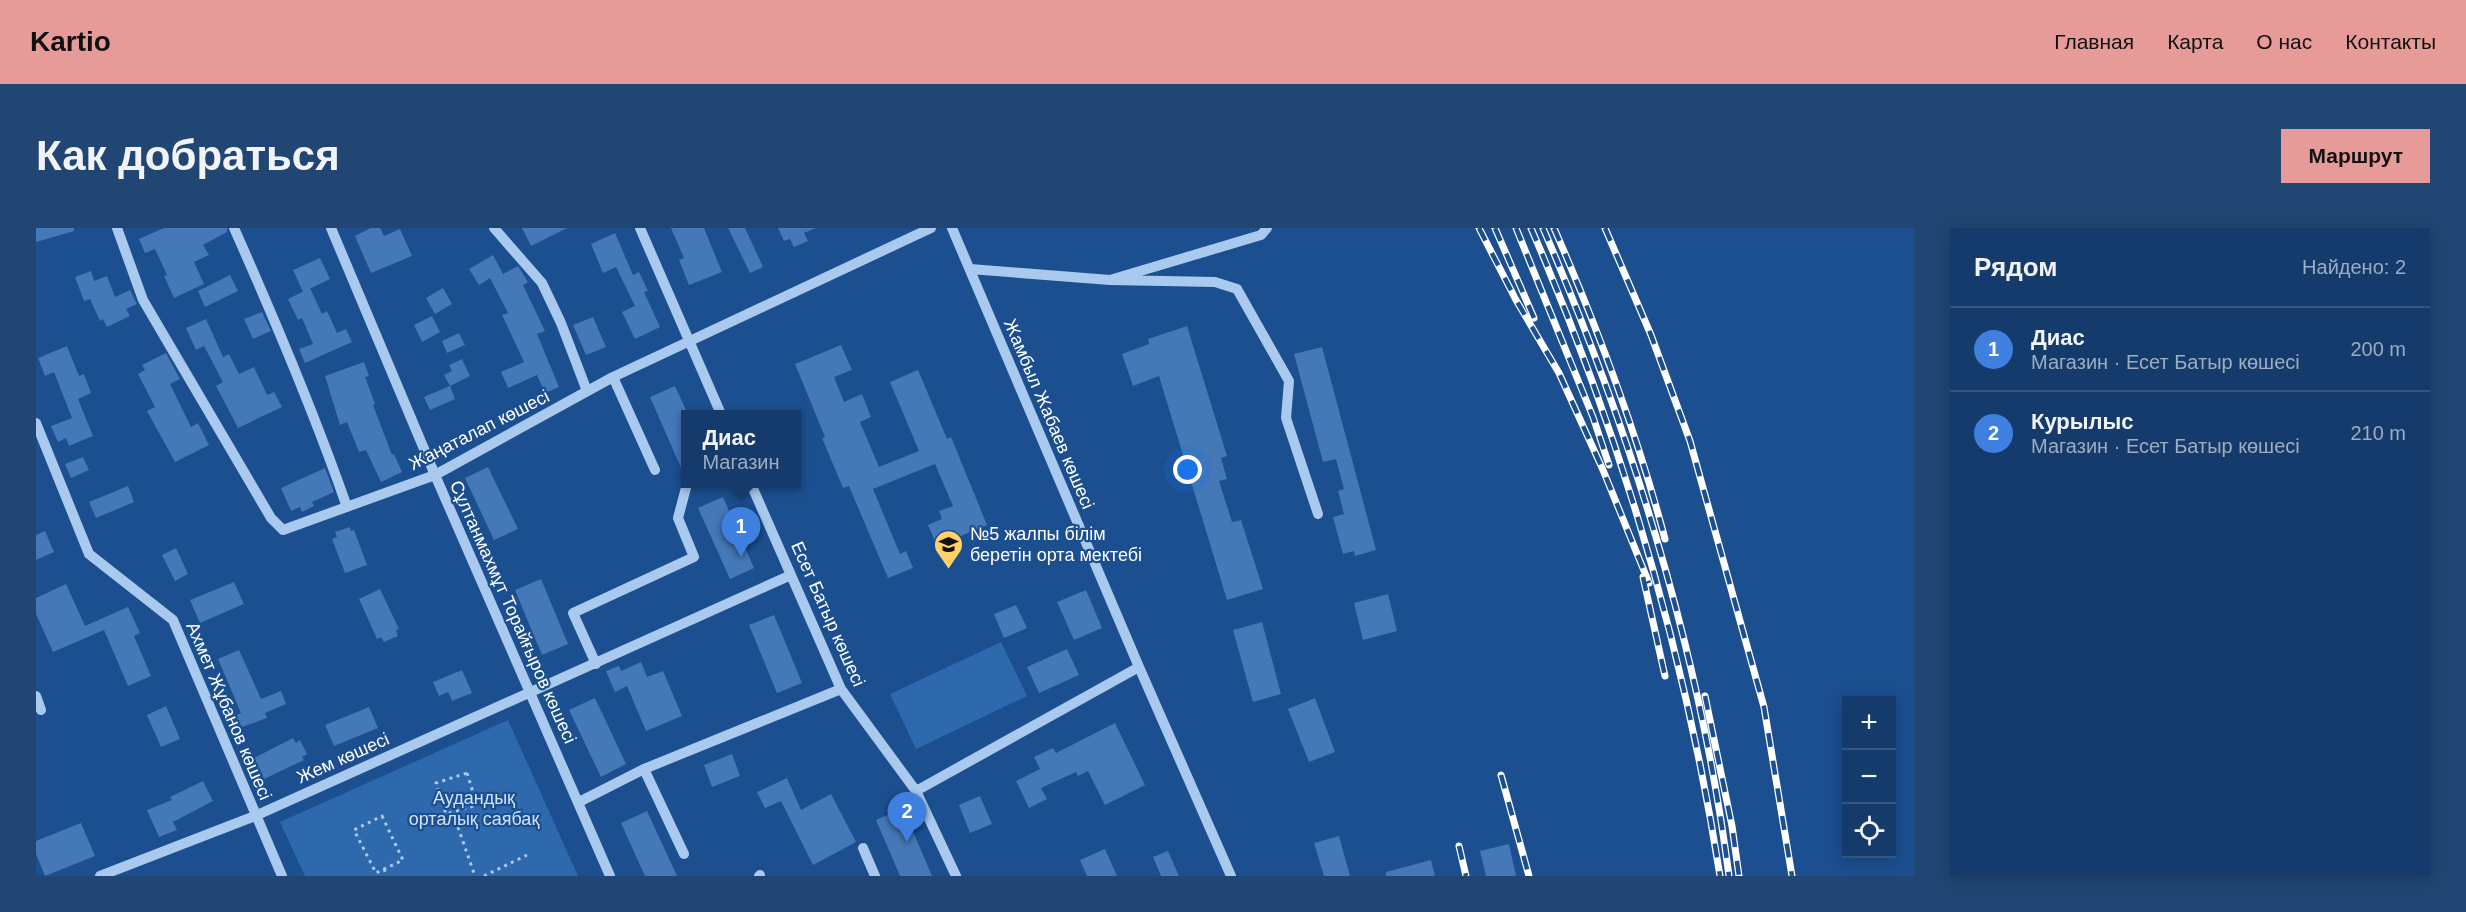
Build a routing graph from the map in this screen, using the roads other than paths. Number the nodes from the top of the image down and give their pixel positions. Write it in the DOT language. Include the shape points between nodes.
graph roads {
  1 [pos="117,228"];
  2 [pos="234,228"];
  3 [pos="331,228"];
  4 [pos="494,228"];
  5 [pos="640,228"];
  6 [pos="931,228"];
  7 [pos="952,228"];
  8 [pos="1267,228"];
  9 [pos="970,269"];
  10 [pos="1110,280"];
  11 [pos="690,342"];
  12 [pos="613,377"];
  13 [pos="587,392"];
  14 [pos="720,410"];
  15 [pos="36,423"];
  16 [pos="655,470"];
  17 [pos="435,475"];
  18 [pos="686,488"];
  19 [pos="754,488"];
  20 [pos="347,507"];
  21 [pos="1318,514"];
  22 [pos="791,576"];
  23 [pos="597,664"];
  24 [pos="1139,667"];
  25 [pos="841,689"];
  26 [pos="531,692"];
  27 [pos="36,696"];
  28 [pos="41,710"];
  29 [pos="644,770"];
  30 [pos="916,791"];
  31 [pos="579,802"];
  32 [pos="255,816"];
  33 [pos="863,848"];
  34 [pos="684,854"];
  35 [pos="100,876"];
  36 [pos="282,876"];
  37 [pos="610,876"];
  38 [pos="874,876"];
  39 [pos="956,876"];
  40 [pos="1231,876"];
  1 -- 20 [label="street, Жаңаталап көшесі" via="143,300 271,518 283,530"];
  2 -- 20 [label="street" via="318,427"];
  3 -- 17 [label="street, Сұлтанмахмұт Торайғыров көшесі"];
  4 -- 13 [label="street" via="542,283"];
  5 -- 11 [label="street"];
  6 -- 11 [label="street, Жаңаталап көшесі"];
  7 -- 9 [label="street, Жамбыл Жабаев көшесі"];
  8 -- 10 [label="street" via="1261,235"];
  9 -- 10 [label="street"];
  9 -- 24 [label="street, Жамбыл Жабаев көшесі"];
  10 -- 21 [label="street" via="1215,282 1237,289 1289,381 1286,418"];
  11 -- 12 [label="street, Жаңаталап көшесі"];
  11 -- 14 [label="street"];
  12 -- 13 [label="street, Жаңаталап көшесі"];
  12 -- 16 [label="street"];
  13 -- 17 [label="street, Жаңаталап көшесі"];
  15 -- 32 [label="street, Ахмет Жұбанов көшесі" via="89,554 173,620"];
  17 -- 20 [label="street, Жаңаталап көшесі"];
  17 -- 26 [label="street, Сұлтанмахмұт Торайғыров көшесі"];
  18 -- 23 [label="street" via="678,518 694,557 573,614"];
  19 -- 22 [label="street, Есет Батыр көшесі"];
  22 -- 23 [label="street, Жем көшесі"];
  22 -- 25 [label="street, Есет Батыр көшесі"];
  23 -- 26 [label="street, Жем көшесі"];
  24 -- 30 [label="street"];
  24 -- 40 [label="street, Жамбыл Жабаев көшесі"];
  25 -- 29 [label="street"];
  25 -- 30 [label="street, Есет Батыр көшесі"];
  26 -- 31 [label="street, Сұлтанмахмұт Торайғыров көшесі"];
  26 -- 32 [label="street, Жем көшесі"];
  27 -- 28 [label="street"];
  29 -- 31 [label="street"];
  29 -- 34 [label="street"];
  30 -- 39 [label="street, Есет Батыр көшесі"];
  31 -- 37 [label="street, Сұлтанмахмұт Торайғыров көшесі"];
  32 -- 35 [label="street, Жем көшесі"];
  32 -- 36 [label="street, Ахмет Жұбанов көшесі"];
  33 -- 38 [label="street"];
}
